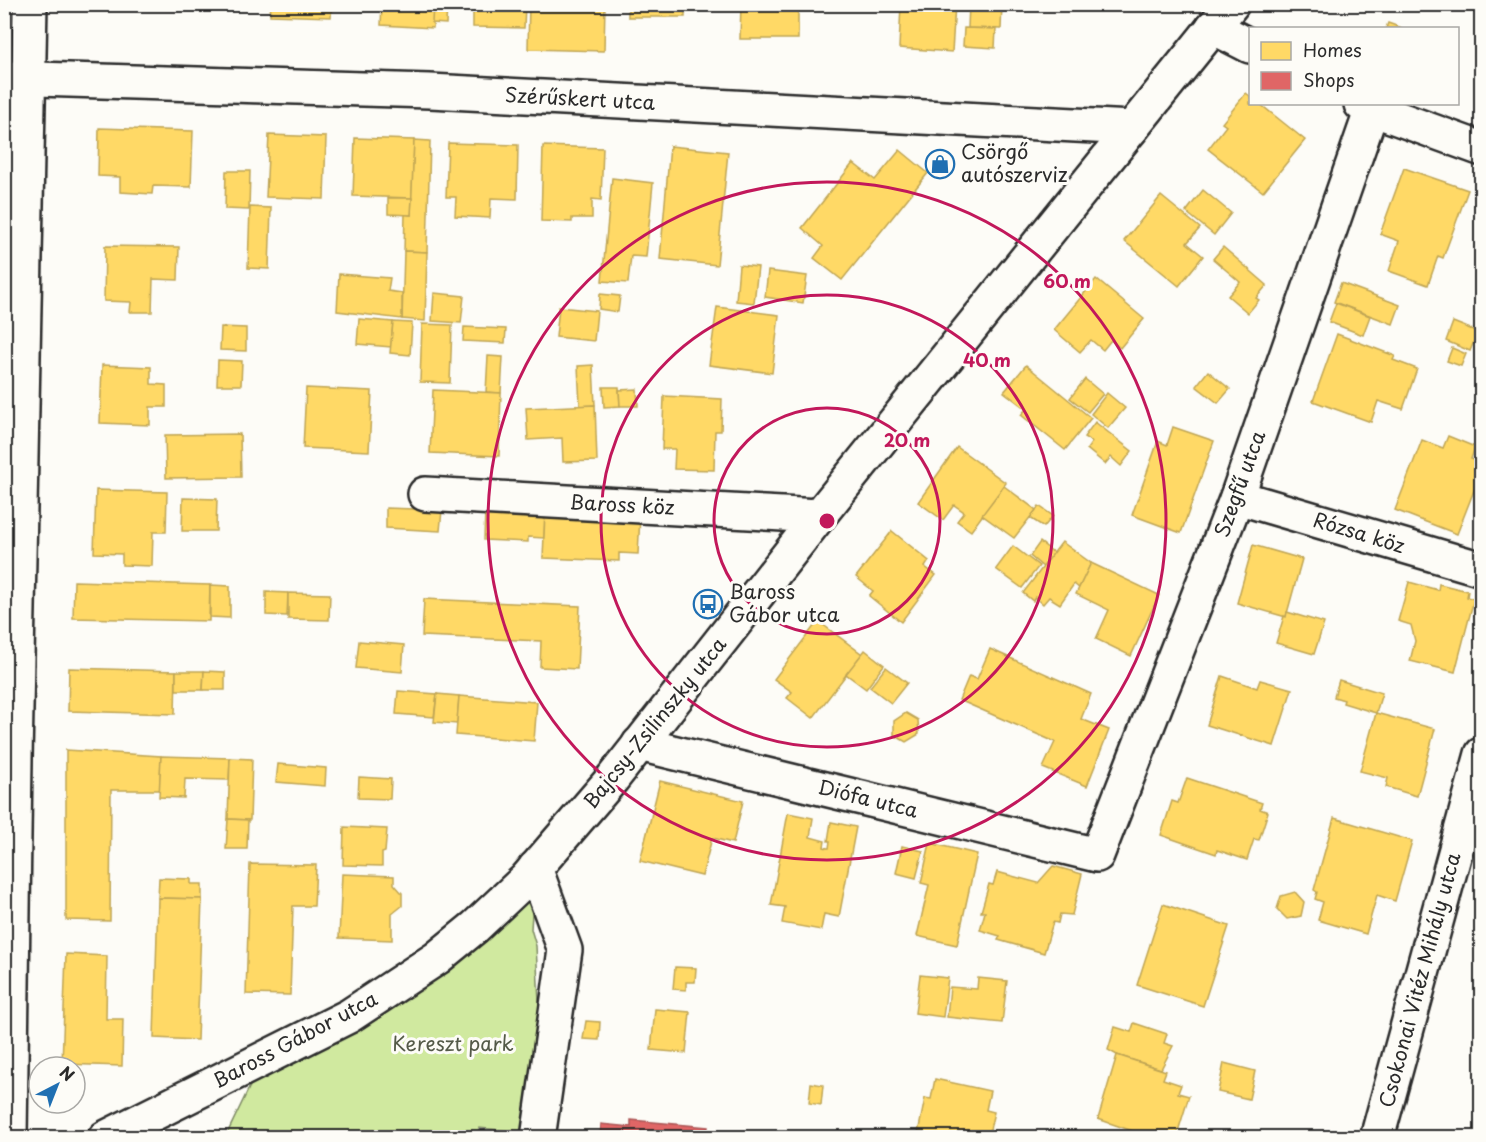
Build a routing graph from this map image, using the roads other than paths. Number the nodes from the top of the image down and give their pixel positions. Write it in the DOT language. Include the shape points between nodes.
graph roads {
  1 [pos="30,4"];
  2 [pos="1222,16"];
  3 [pos="1249,44"];
  4 [pos="16,78"];
  5 [pos="1366,106"];
  6 [pos="1132,128"];
  7 [pos="1482,149"];
  8 [pos="425,494"];
  9 [pos="1237,497"];
  10 [pos="819,516"];
  11 [pos="1482,569"];
  12 [pos="639,744"];
  13 [pos="1482,754"];
  14 [pos="10,761"];
  15 [pos="1097,855"];
  16 [pos="535,868"];
  17 [pos="475,927"];
  18 [pos="10,1137"];
  19 [pos="105,1137"];
  20 [pos="538,1137"];
  21 [pos="1377,1137"];
  1 -- 4 [label="street"];
  2 -- 3 [label="street"];
  2 -- 6 [label="street, Bajcsy-Zsilinszky utca"];
  4 -- 6 [label="street, Szérűskert utca" via="430,91"];
  4 -- 14 [label="street"];
  5 -- 7 [label="street, Szegfű utca"];
  5 -- 9 [label="street, Szegfű utca"];
  6 -- 10 [label="street, Bajcsy-Zsilinszky utca"];
  8 -- 10 [label="street, Baross köz"];
  9 -- 11 [label="street, Rózsa köz"];
  9 -- 15 [label="street, Szegfű utca"];
  10 -- 12 [label="street, Bajcsy-Zsilinszky utca"];
  12 -- 15 [label="street, Diófa utca"];
  12 -- 16 [label="street, Bajcsy-Zsilinszky utca"];
  13 -- 21 [label="street, Csokonai Vitéz Mihály utca"];
  14 -- 18 [label="street"];
  16 -- 17 [label="street, Bajcsy-Zsilinszky utca"];
  16 -- 20 [label="street" via="565,950"];
  17 -- 19 [label="street, Baross Gábor utca" via="349,1016"];
}
